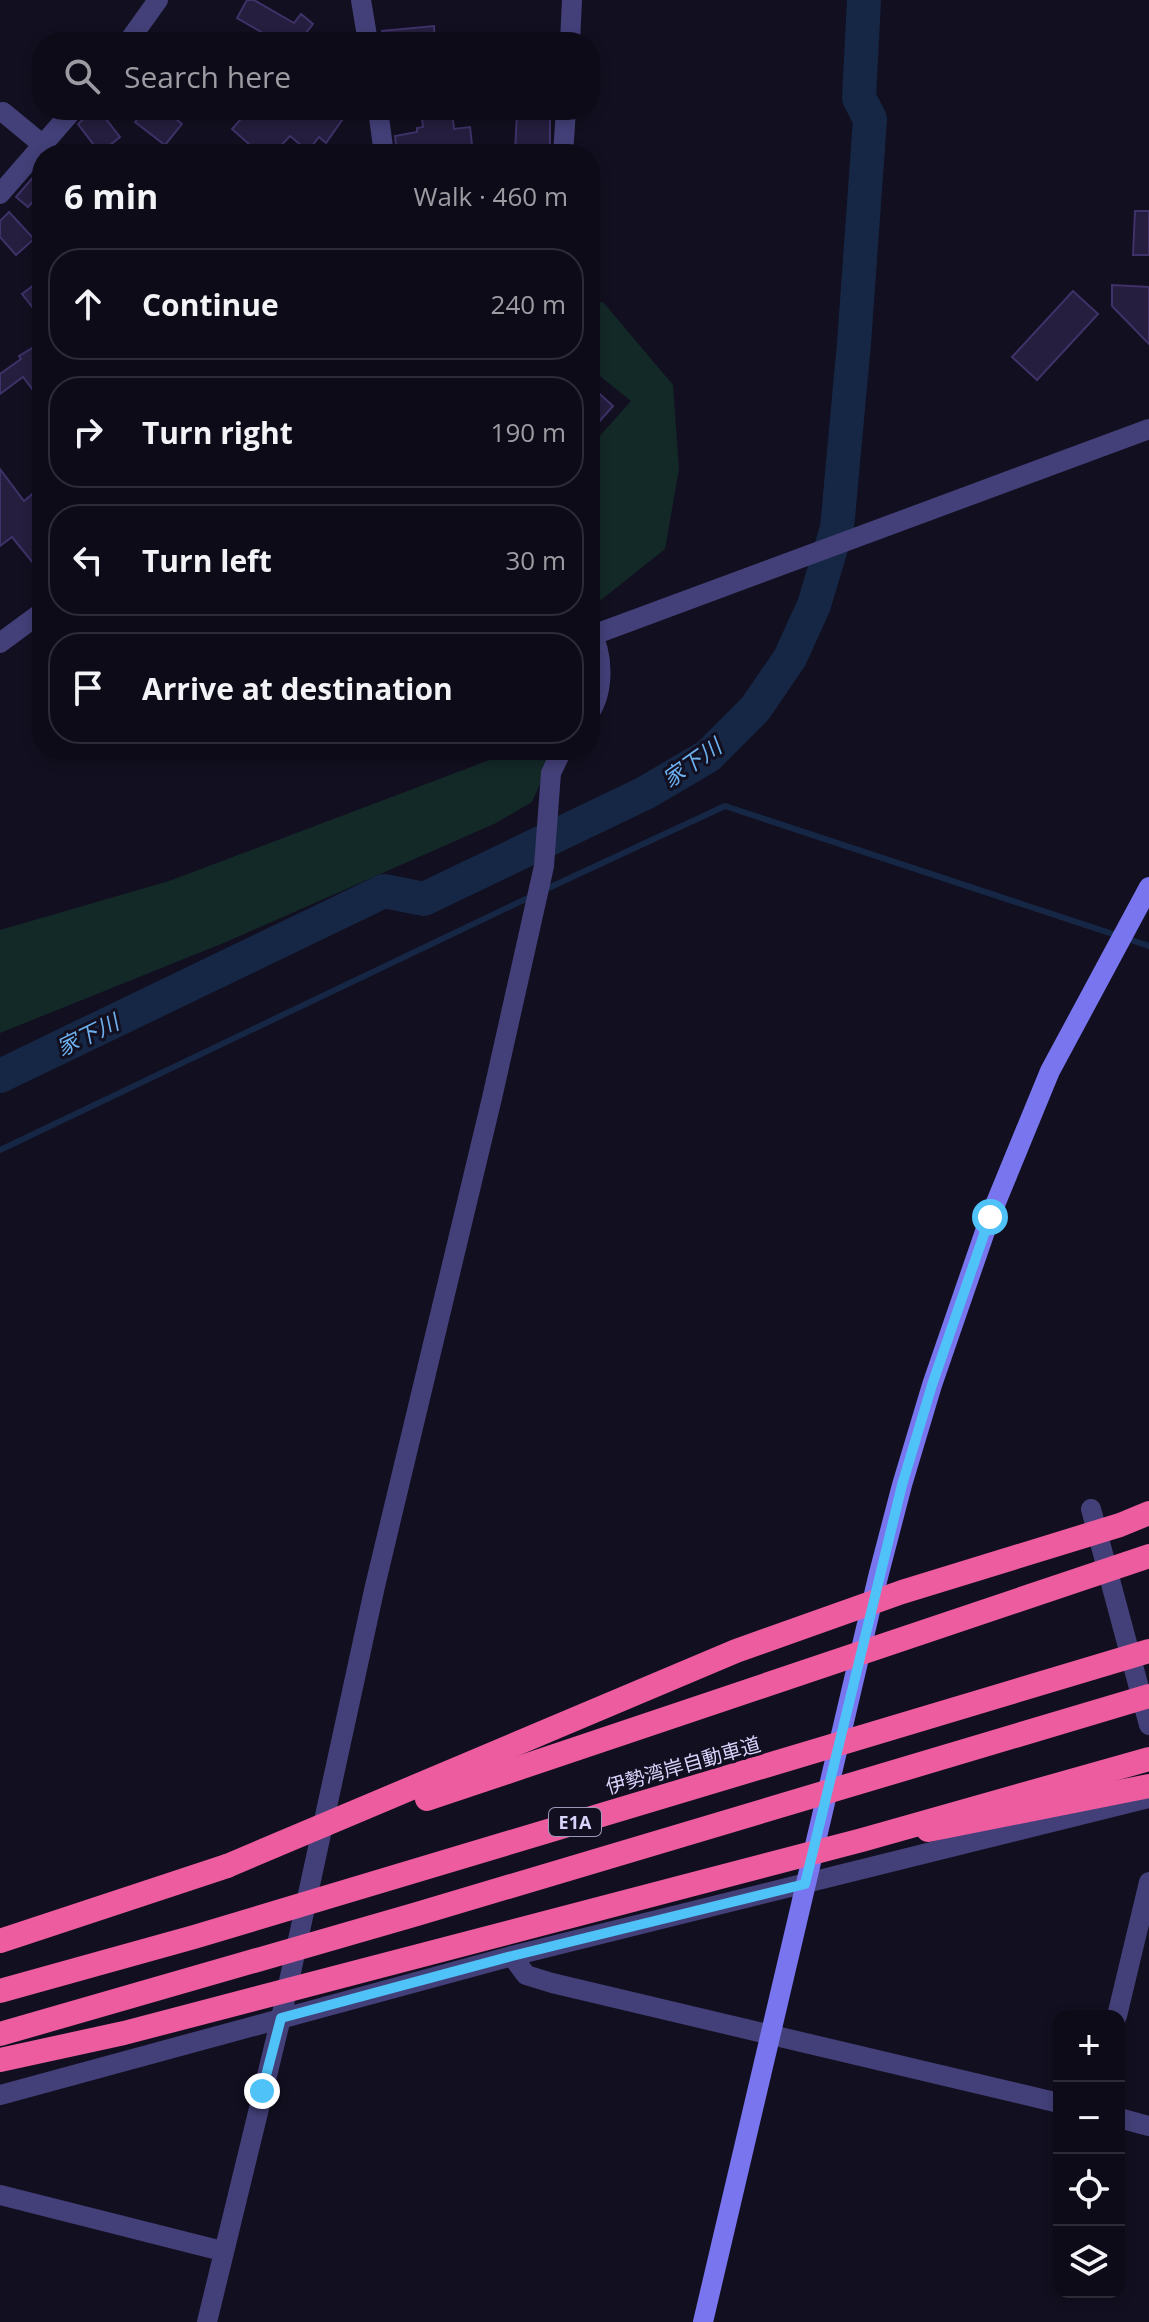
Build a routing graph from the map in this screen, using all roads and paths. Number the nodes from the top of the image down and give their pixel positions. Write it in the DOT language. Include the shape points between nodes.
graph roads {
  1 [pos="158,0"];
  2 [pos="361,0"];
  3 [pos="572,0"];
  4 [pos="135,32"];
  5 [pos="366,32"];
  6 [pos="570,32"];
  7 [pos="3,112"];
  8 [pos="64,120"];
  9 [pos="379,120"];
  10 [pos="565,120"];
  11 [pos="42,144"];
  12 [pos="44,144"];
  13 [pos="383,144"];
  14 [pos="564,144"];
  15 [pos="32,158"];
  16 [pos="0,194"];
  17 [pos="1149,429"];
  18 [pos="32,619"];
  19 [pos="600,630"];
  20 [pos="0,643"];
  21 [pos="557,760"];
  22 [pos="1149,887"];
  23 [pos="1091,1509"];
  24 [pos="1149,1513"];
  25 [pos="1149,1556"];
  26 [pos="1149,1651"];
  27 [pos="1149,1696"];
  28 [pos="1149,1725"];
  29 [pos="1149,1759"];
  30 [pos="1149,1786"];
  31 [pos="1149,1798"];
  32 [pos="862,1840"];
  33 [pos="227,1866"];
  34 [pos="1149,1882"];
  35 [pos="805,1884"];
  36 [pos="0,1941"];
  37 [pos="512,1956"];
  38 [pos="0,1991"];
  39 [pos="1118,2010"];
  40 [pos="281,2018"];
  41 [pos="0,2034"];
  42 [pos="770,2034"];
  43 [pos="0,2060"];
  44 [pos="0,2095"];
  45 [pos="1053,2102"];
  46 [pos="1125,2120"];
  47 [pos="1149,2126"];
  48 [pos="0,2195"];
  49 [pos="222,2251"];
  50 [pos="207,2322"];
  51 [pos="703,2322"];
  1 -- 4 [label="street"];
  2 -- 5 [label="street"];
  3 -- 6 [label="street"];
  7 -- 11 [label="street"];
  8 -- 12 [label="street"];
  9 -- 13 [label="street"];
  10 -- 14 [label="street"];
  15 -- 16 [label="street"];
  17 -- 19 [label="street"];
  18 -- 20 [label="street"];
  21 -- 40 [label="street" via="551,773 544,866"];
  22 -- 35 [label="street" via="1050,1071 990,1217 932,1385 902,1485"];
  23 -- 28 [label="street"];
  24 -- 33 [label="highway, bridge" via="736,1651"];
  25 -- 33 [label="highway, bridge"];
  26 -- 38 [label="highway, 伊勢湾岸自動車道 / E1A, bridge"];
  27 -- 41 [label="highway, E1A, bridge"];
  29 -- 32 [label="highway, bridge"];
  30 -- 32 [label="highway, bridge"];
  31 -- 35 [label="street"];
  32 -- 43 [label="highway, bridge" via="124,2033"];
  33 -- 36 [label="highway"];
  34 -- 39 [label="street"];
  35 -- 37 [label="street"];
  35 -- 42 [label="street"];
  37 -- 40 [label="street"];
  37 -- 42 [label="street" via="526,1975 552,1983"];
  40 -- 44 [label="street"];
  40 -- 49 [label="street"];
  42 -- 45 [label="street"];
  42 -- 51 [label="street"];
  46 -- 47 [label="street"];
  48 -- 49 [label="street"];
  49 -- 50 [label="street"];
}
